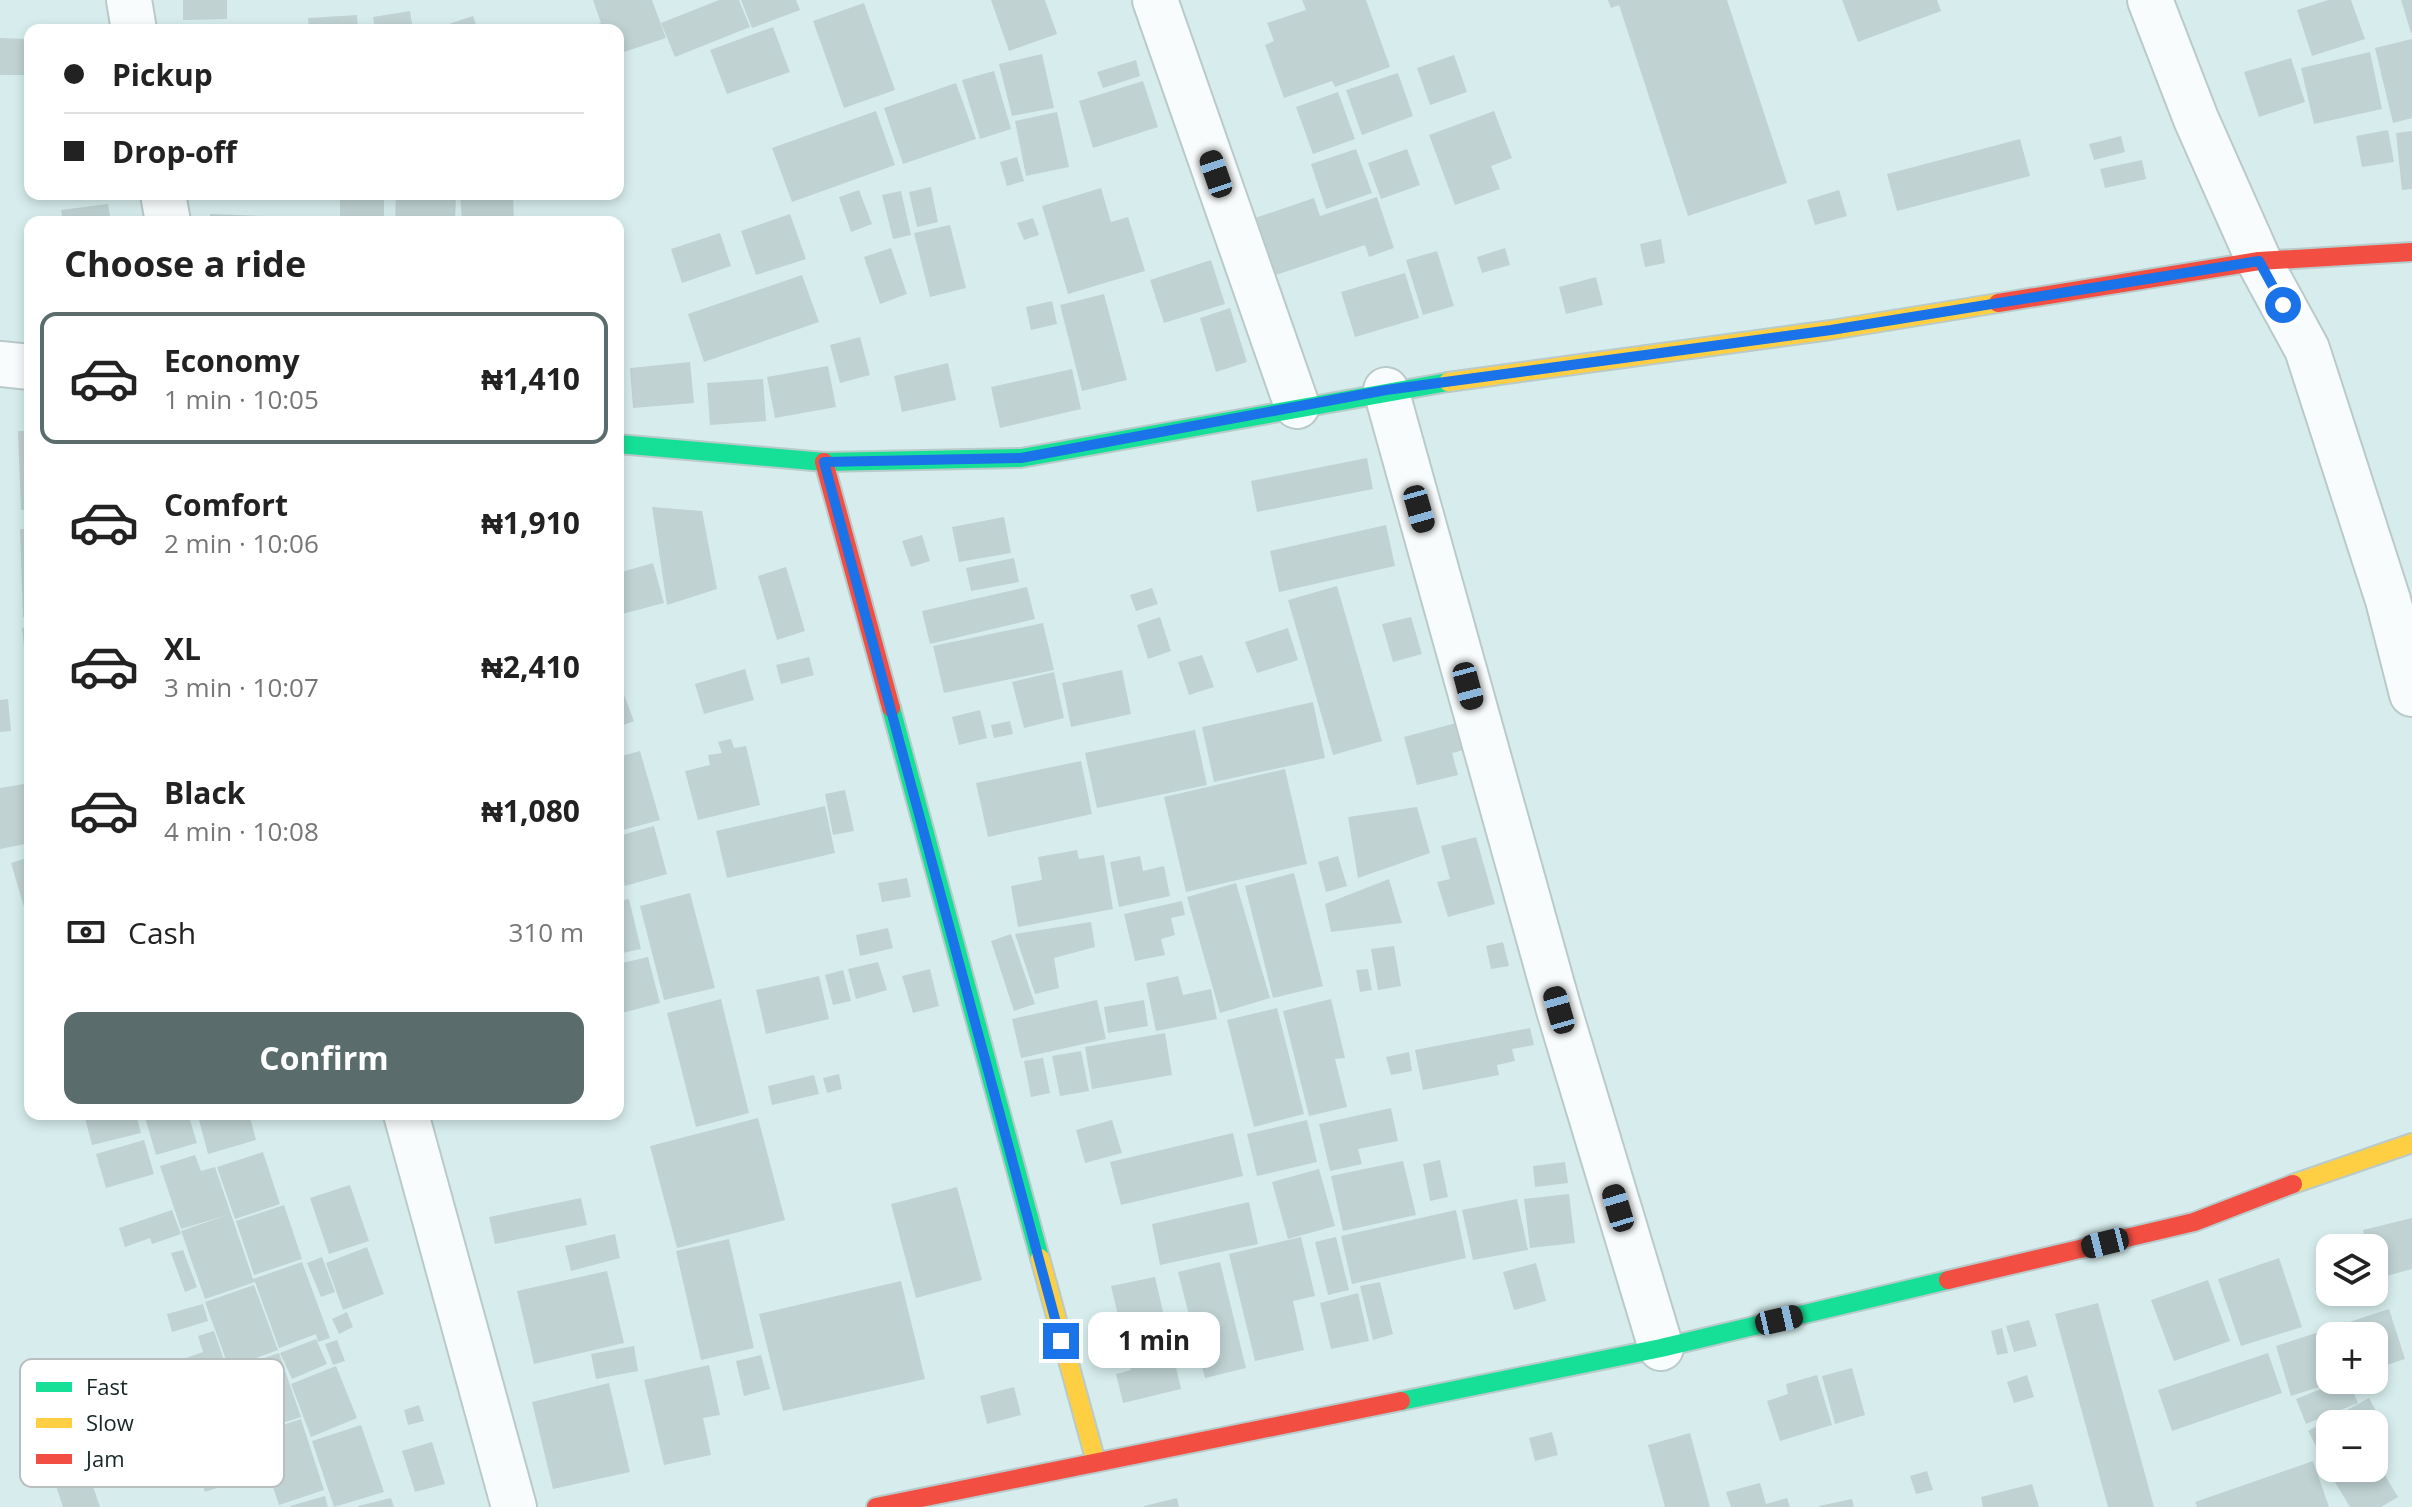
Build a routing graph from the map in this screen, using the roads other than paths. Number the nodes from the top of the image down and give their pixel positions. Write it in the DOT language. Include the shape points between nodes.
graph roads {
  1 [pos="129,0"];
  2 [pos="1155,0"];
  3 [pos="2150,0"];
  4 [pos="133,24"];
  5 [pos="2412,252"];
  6 [pos="2259,261"];
  7 [pos="0,364"];
  8 [pos="24,366"];
  9 [pos="1386,390"];
  10 [pos="1297,406"];
  11 [pos="624,445"];
  12 [pos="824,462"];
  13 [pos="2412,694"];
  14 [pos="408,1120"];
  15 [pos="2412,1143"];
  16 [pos="1661,1348"];
  17 [pos="1096,1462"];
  18 [pos="514,1507"];
  19 [pos="876,1507"];
  1 -- 4 [label="street"];
  2 -- 10 [label="street"];
  3 -- 6 [label="street"];
  5 -- 6 [label="street"];
  6 -- 9 [label="street" via="1831,330"];
  6 -- 13 [label="street" via="2307,349 2388,600"];
  7 -- 8 [label="street"];
  9 -- 10 [label="street"];
  9 -- 16 [label="street" via="1559,1010"];
  10 -- 12 [label="street" via="1021,458"];
  11 -- 12 [label="street"];
  12 -- 17 [label="street"];
  14 -- 18 [label="street"];
  15 -- 16 [label="street" via="2194,1222"];
  16 -- 17 [label="street"];
  17 -- 19 [label="street"];
}
